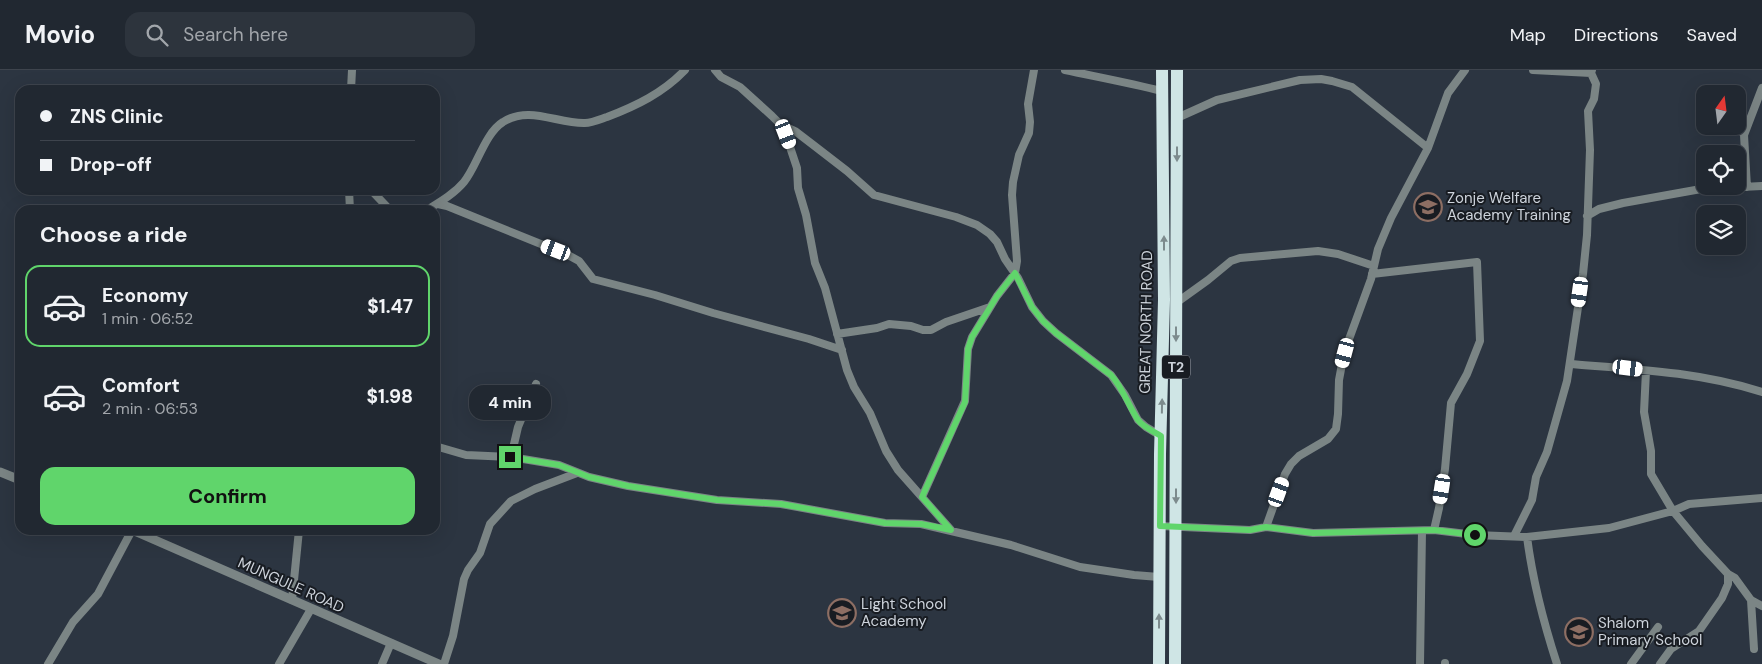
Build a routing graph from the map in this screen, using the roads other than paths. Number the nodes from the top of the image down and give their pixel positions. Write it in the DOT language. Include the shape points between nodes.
graph roads {
  1 [pos="352,70"];
  2 [pos="684,70"];
  3 [pos="715,70"];
  4 [pos="1034,70"];
  5 [pos="1066,70"];
  6 [pos="1162,70"];
  7 [pos="1177,70"];
  8 [pos="1466,70"];
  9 [pos="1533,70"];
  10 [pos="1591,72"];
  11 [pos="351,85"];
  12 [pos="1762,88"];
  13 [pos="1162,91"];
  14 [pos="1177,118"];
  15 [pos="780,124"];
  16 [pos="1746,130"];
  17 [pos="1744,135"];
  18 [pos="1428,148"];
  19 [pos="1762,186"];
  20 [pos="1747,187"];
  21 [pos="376,195"];
  22 [pos="438,204"];
  23 [pos="385,205"];
  24 [pos="1587,216"];
  25 [pos="1373,270"];
  26 [pos="1015,273"];
  27 [pos="1176,303"];
  28 [pos="990,307"];
  29 [pos="837,334"];
  30 [pos="842,350"];
  31 [pos="1570,364"];
  32 [pos="1646,371"];
  33 [pos="536,384"];
  34 [pos="1762,392"];
  35 [pos="1161,436"];
  36 [pos="440,447"];
  37 [pos="510,457"];
  38 [pos="0,472"];
  39 [pos="577,472"];
  40 [pos="15,478"];
  41 [pos="922,497"];
  42 [pos="1761,497"];
  43 [pos="1673,511"];
  44 [pos="1160,526"];
  45 [pos="1176,527"];
  46 [pos="1266,527"];
  47 [pos="951,530"];
  48 [pos="1434,530"];
  49 [pos="1422,531"];
  50 [pos="129,535"];
  51 [pos="143,535"];
  52 [pos="298,535"];
  53 [pos="1514,536"];
  54 [pos="1527,537"];
  55 [pos="1728,574"];
  56 [pos="1159,577"];
  57 [pos="292,600"];
  58 [pos="1751,600"];
  59 [pos="1762,606"];
  60 [pos="311,609"];
  61 [pos="1658,627"];
  62 [pos="391,643"];
  63 [pos="1754,649"];
  64 [pos="1633,662"];
  65 [pos="48,664"];
  66 [pos="279,664"];
  67 [pos="382,664"];
  68 [pos="439,664"];
  69 [pos="444,664"];
  70 [pos="1159,664"];
  71 [pos="1175,664"];
  72 [pos="1420,664"];
  73 [pos="1557,664"];
  74 [pos="1643,664"];
  75 [pos="1660,664"];
  1 -- 11 [label="street"];
  2 -- 22 [label="street" via="674,82 646,100 586,123 536,115 502,122 464,181"];
  3 -- 15 [label="street" via="740,87"];
  4 -- 26 [label="street" via="1028,104 1029,133 1014,170 1012,195 1018,261"];
  5 -- 13 [label="street"];
  6 -- 13 [label="highway, GREAT NORTH ROAD / T2"];
  7 -- 14 [label="highway, GREAT NORTH ROAD / T2"];
  8 -- 18 [label="street" via="1448,93"];
  9 -- 10 [label="street"];
  10 -- 24 [label="street" via="1596,84 1588,111"];
  12 -- 16 [label="street"];
  35 -- 13 [label="highway, GREAT NORTH ROAD / T2, one-way" via="1164,300"];
  14 -- 18 [label="street" via="1216,100 1300,80 1321,79 1352,88"];
  14 -- 27 [label="highway, GREAT NORTH ROAD / T2, one-way"];
  15 -- 26 [label="street" via="795,131 874,195 977,225 997,242"];
  15 -- 29 [label="street" via="793,151 815,263"];
  17 -- 20 [label="street"];
  18 -- 25 [label="street" via="1384,232"];
  19 -- 20 [label="street"];
  20 -- 24 [label="street" via="1701,189 1607,207"];
  21 -- 23 [label="street"];
  22 -- 30 [label="street" via="568,255 579,261 593,279"];
  24 -- 31 [label="street" via="1583,274"];
  25 -- 27 [label="street" via="1338,254 1318,251 1240,258 1231,261"];
  25 -- 46 [label="street" via="1342,364 1336,429 1328,439 1291,464"];
  25 -- 48 [label="street" via="1477,262 1480,341 1451,403 1445,469"];
  26 -- 28 [label="street"];
  26 -- 35 [label="street" via="1043,321 1111,375 1138,420"];
  27 -- 45 [label="highway, GREAT NORTH ROAD / T2, one-way"];
  28 -- 29 [label="street" via="930,330 889,324"];
  28 -- 41 [label="street" via="968,349 965,402"];
  29 -- 30 [label="street"];
  30 -- 41 [label="street" via="847,370 886,451"];
  31 -- 32 [label="street"];
  31 -- 53 [label="street" via="1568,381 1547,452 1536,477 1532,500"];
  32 -- 34 [label="street" via="1695,376"];
  32 -- 43 [label="street" via="1644,412 1651,474"];
  33 -- 37 [label="street" via="518,427"];
  35 -- 44 [label="highway, GREAT NORTH ROAD / T2"];
  36 -- 37 [label="street" via="466,455"];
  37 -- 39 [label="street" via="559,465"];
  38 -- 40 [label="street"];
  39 -- 47 [label="street" via="628,486 717,500 781,504 885,523 921,524"];
  39 -- 69 [label="street" via="511,501 490,524 480,553 464,579"];
  41 -- 47 [label="street"];
  42 -- 43 [label="street" via="1689,504"];
  43 -- 54 [label="street" via="1609,528"];
  43 -- 55 [label="street"];
  44 -- 45 [label="street"];
  44 -- 56 [label="highway, GREAT NORTH ROAD / T2"];
  45 -- 46 [label="street" via="1250,530"];
  45 -- 71 [label="highway, GREAT NORTH ROAD / T2"];
  46 -- 49 [label="street" via="1313,533"];
  47 -- 56 [label="street" via="1080,566"];
  48 -- 49 [label="street"];
  48 -- 53 [label="street"];
  49 -- 72 [label="street"];
  50 -- 65 [label="street" via="98,594 73,622"];
  51 -- 57 [label="street, MUNGULE ROAD"];
  52 -- 57 [label="street"];
  53 -- 54 [label="street"];
  54 -- 73 [label="street" via="1540,610"];
  55 -- 58 [label="street" via="1735,578"];
  55 -- 75 [label="street" via="1722,598 1699,631 1671,649"];
  70 -- 56 [label="highway, GREAT NORTH ROAD / T2, one-way"];
  57 -- 60 [label="street, MUNGULE ROAD"];
  58 -- 59 [label="street"];
  58 -- 63 [label="street"];
  60 -- 62 [label="street, MUNGULE ROAD"];
  60 -- 66 [label="street"];
  61 -- 64 [label="street"];
  62 -- 67 [label="street"];
  62 -- 68 [label="street, MUNGULE ROAD"];
  64 -- 74 [label="street"];
}
